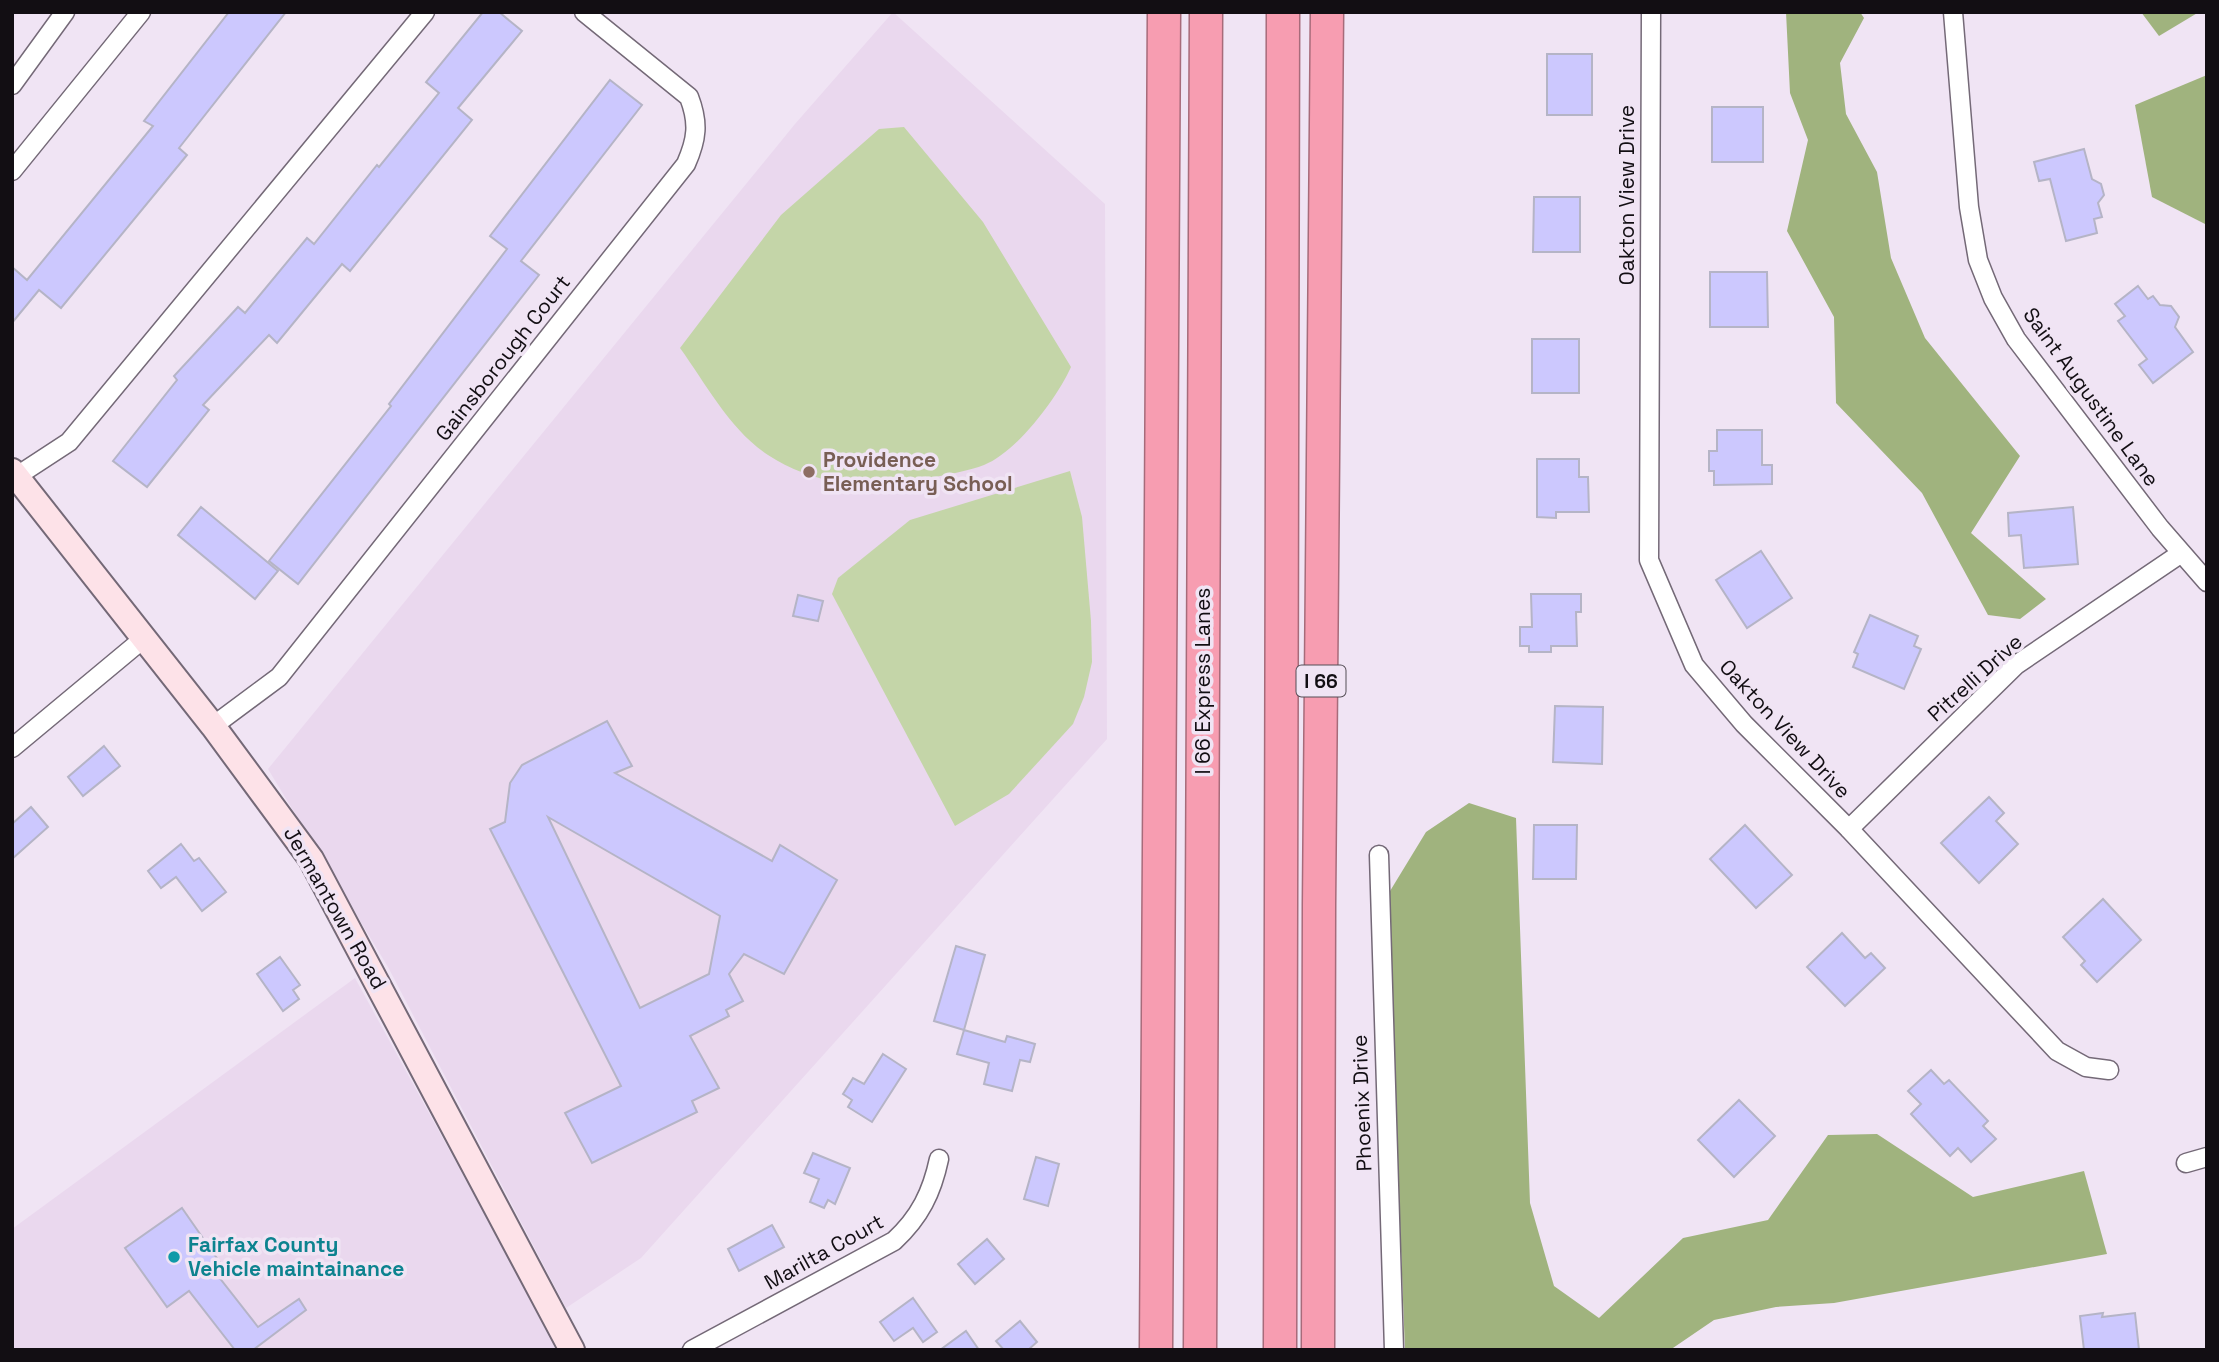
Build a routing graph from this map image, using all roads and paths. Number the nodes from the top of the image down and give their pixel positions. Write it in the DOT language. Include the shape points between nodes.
graph roads {
  1 [pos="65,12"];
  2 [pos="141,12"];
  3 [pos="425,12"];
  4 [pos="584,12"];
  5 [pos="1164,12"];
  6 [pos="1206,12"];
  7 [pos="1283,12"];
  8 [pos="1327,12"];
  9 [pos="1651,12"];
  10 [pos="1953,12"];
  11 [pos="12,85"];
  12 [pos="12,171"];
  13 [pos="15,473"];
  14 [pos="2180,554"];
  15 [pos="2207,582"];
  16 [pos="143,639"];
  17 [pos="213,726"];
  18 [pos="12,748"];
  19 [pos="1849,829"];
  20 [pos="1379,855"];
  21 [pos="2109,1070"];
  22 [pos="2207,1157"];
  23 [pos="939,1159"];
  24 [pos="2186,1163"];
  25 [pos="572,1350"];
  26 [pos="692,1350"];
  27 [pos="1156,1350"];
  28 [pos="1200,1350"];
  29 [pos="1280,1350"];
  30 [pos="1318,1350"];
  31 [pos="1394,1350"];
  1 -- 11 [label="street"];
  2 -- 12 [label="street"];
  3 -- 13 [label="street" via="69,442"];
  4 -- 17 [label="street, Gainsborough Court" via="689,97 696,117 696,139 686,164 279,677"];
  5 -- 27 [label="highway"];
  6 -- 28 [label="highway, I 66 Express Lanes"];
  7 -- 29 [label="highway"];
  8 -- 30 [label="highway, I 66"];
  9 -- 19 [label="street, Oakton View Drive" via="1649,560 1694,664 1744,724"];
  10 -- 14 [label="street, Saint Augustine Lane" via="1969,207 1978,260 1993,298 2016,338"];
  13 -- 16 [label="main road, Jermantown Road"];
  14 -- 15 [label="street, Saint Augustine Lane"];
  14 -- 19 [label="street, Pitrelli Drive" via="2016,665"];
  16 -- 17 [label="main road, Jermantown Road"];
  16 -- 18 [label="street"];
  17 -- 25 [label="main road, Jermantown Road" via="311,859"];
  19 -- 21 [label="street, Oakton View Drive" via="2057,1051 2086,1067"];
  20 -- 31 [label="street, Phoenix Drive"];
  22 -- 24 [label="street"];
  23 -- 26 [label="street, Marilta Court" via="928,1198 894,1241"];
}
